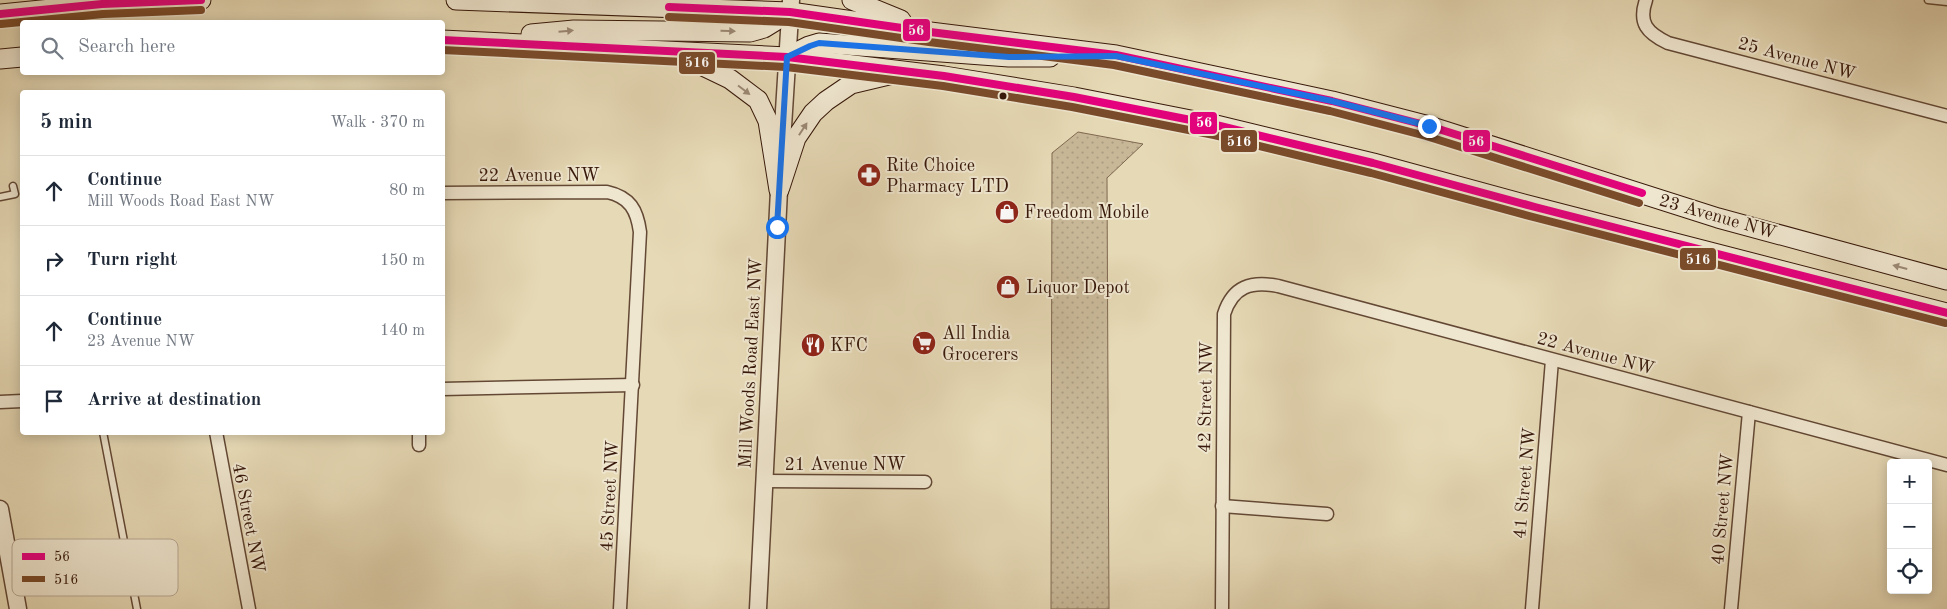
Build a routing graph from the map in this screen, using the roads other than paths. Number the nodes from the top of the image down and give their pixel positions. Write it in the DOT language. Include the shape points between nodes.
graph roads {
  1 [pos="202,0"];
  2 [pos="456,0"];
  3 [pos="704,0"];
  4 [pos="852,0"];
  5 [pos="1646,0"];
  6 [pos="1928,0"];
  7 [pos="1947,2"];
  8 [pos="791,6"];
  9 [pos="670,7"];
  10 [pos="0,14"];
  11 [pos="930,32"];
  12 [pos="445,40"];
  13 [pos="465,40"];
  14 [pos="670,51"];
  15 [pos="1116,56"];
  16 [pos="20,57"];
  17 [pos="787,57"];
  18 [pos="0,59"];
  19 [pos="907,71"];
  20 [pos="1947,116"];
  21 [pos="13,186"];
  22 [pos="779,190"];
  23 [pos="445,192"];
  24 [pos="0,197"];
  25 [pos="631,204"];
  26 [pos="1947,280"];
  27 [pos="1236,292"];
  28 [pos="1947,313"];
  29 [pos="1552,360"];
  30 [pos="633,385"];
  31 [pos="445,389"];
  32 [pos="20,401"];
  33 [pos="0,402"];
  34 [pos="1748,412"];
  35 [pos="104,435"];
  36 [pos="217,435"];
  37 [pos="1947,465"];
  38 [pos="764,481"];
  39 [pos="925,482"];
  40 [pos="1222,506"];
  41 [pos="0,509"];
  42 [pos="1327,514"];
  43 [pos="124,539"];
  44 [pos="12,576"];
  45 [pos="16,596"];
  46 [pos="135,596"];
  47 [pos="18,609"];
  48 [pos="137,609"];
  49 [pos="249,609"];
  50 [pos="620,609"];
  51 [pos="758,609"];
  52 [pos="1222,609"];
  53 [pos="1532,609"];
  54 [pos="1731,609"];
  1 -- 10 [label="main road" via="102,4"];
  2 -- 9 [label="main road, 23 Avenue NW"];
  3 -- 9 [label="main road"];
  4 -- 11 [label="main road"];
  5 -- 20 [label="street, 25 Avenue NW" via="1644,23 1668,43"];
  6 -- 7 [label="lane"];
  8 -- 9 [label="main road, 23 Avenue NW"];
  8 -- 11 [label="main road, 23 Avenue NW"];
  13 -- 8 [label="main road, one-way" via="574,30 750,32 764,28"];
  8 -- 17 [label="street, Mill Woods Road East NW"];
  11 -- 15 [label="main road, 23 Avenue NW"];
  12 -- 13 [label="main road, 23 Avenue NW"];
  13 -- 14 [label="main road, 23 Avenue NW"];
  14 -- 17 [label="main road, 23 Avenue NW"];
  14 -- 22 [label="main road, one-way" via="730,79 758,100 768,121"];
  15 -- 17 [label="main road" via="1009,57 819,43"];
  26 -- 15 [label="main road, 23 Avenue NW, one-way" via="1718,218 1420,124 1332,101"];
  16 -- 18 [label="main road"];
  17 -- 19 [label="main road, 23 Avenue NW"];
  17 -- 22 [label="street, Mill Woods Road East NW"];
  22 -- 19 [label="main road, one-way" via="796,138 813,113 851,84"];
  19 -- 28 [label="main road, 23 Avenue NW" via="1065,95 1216,125"];
  21 -- 24 [label="lane" via="15,194"];
  22 -- 38 [label="street, Mill Woods Road East NW"];
  23 -- 25 [label="street, 22 Avenue NW" via="608,192"];
  25 -- 30 [label="street, 45 Street NW" via="640,232"];
  27 -- 29 [label="street, 22 Avenue NW" via="1254,285 1278,286"];
  27 -- 40 [label="street, 42 Street NW" via="1227,303 1224,314"];
  29 -- 34 [label="street, 22 Avenue NW"];
  29 -- 53 [label="street, 41 Street NW"];
  30 -- 31 [label="street"];
  30 -- 50 [label="street, 45 Street NW"];
  32 -- 33 [label="street"];
  34 -- 37 [label="street, 22 Avenue NW"];
  34 -- 54 [label="street, 40 Street NW"];
  35 -- 43 [label="lane"];
  36 -- 49 [label="street, 46 Street NW"];
  38 -- 39 [label="street, 21 Avenue NW"];
  38 -- 51 [label="street, Mill Woods Road East NW"];
  40 -- 42 [label="street"];
  40 -- 52 [label="street, 42 Street NW"];
  41 -- 44 [label="street"];
  45 -- 47 [label="street"];
  46 -- 48 [label="lane"];
}
